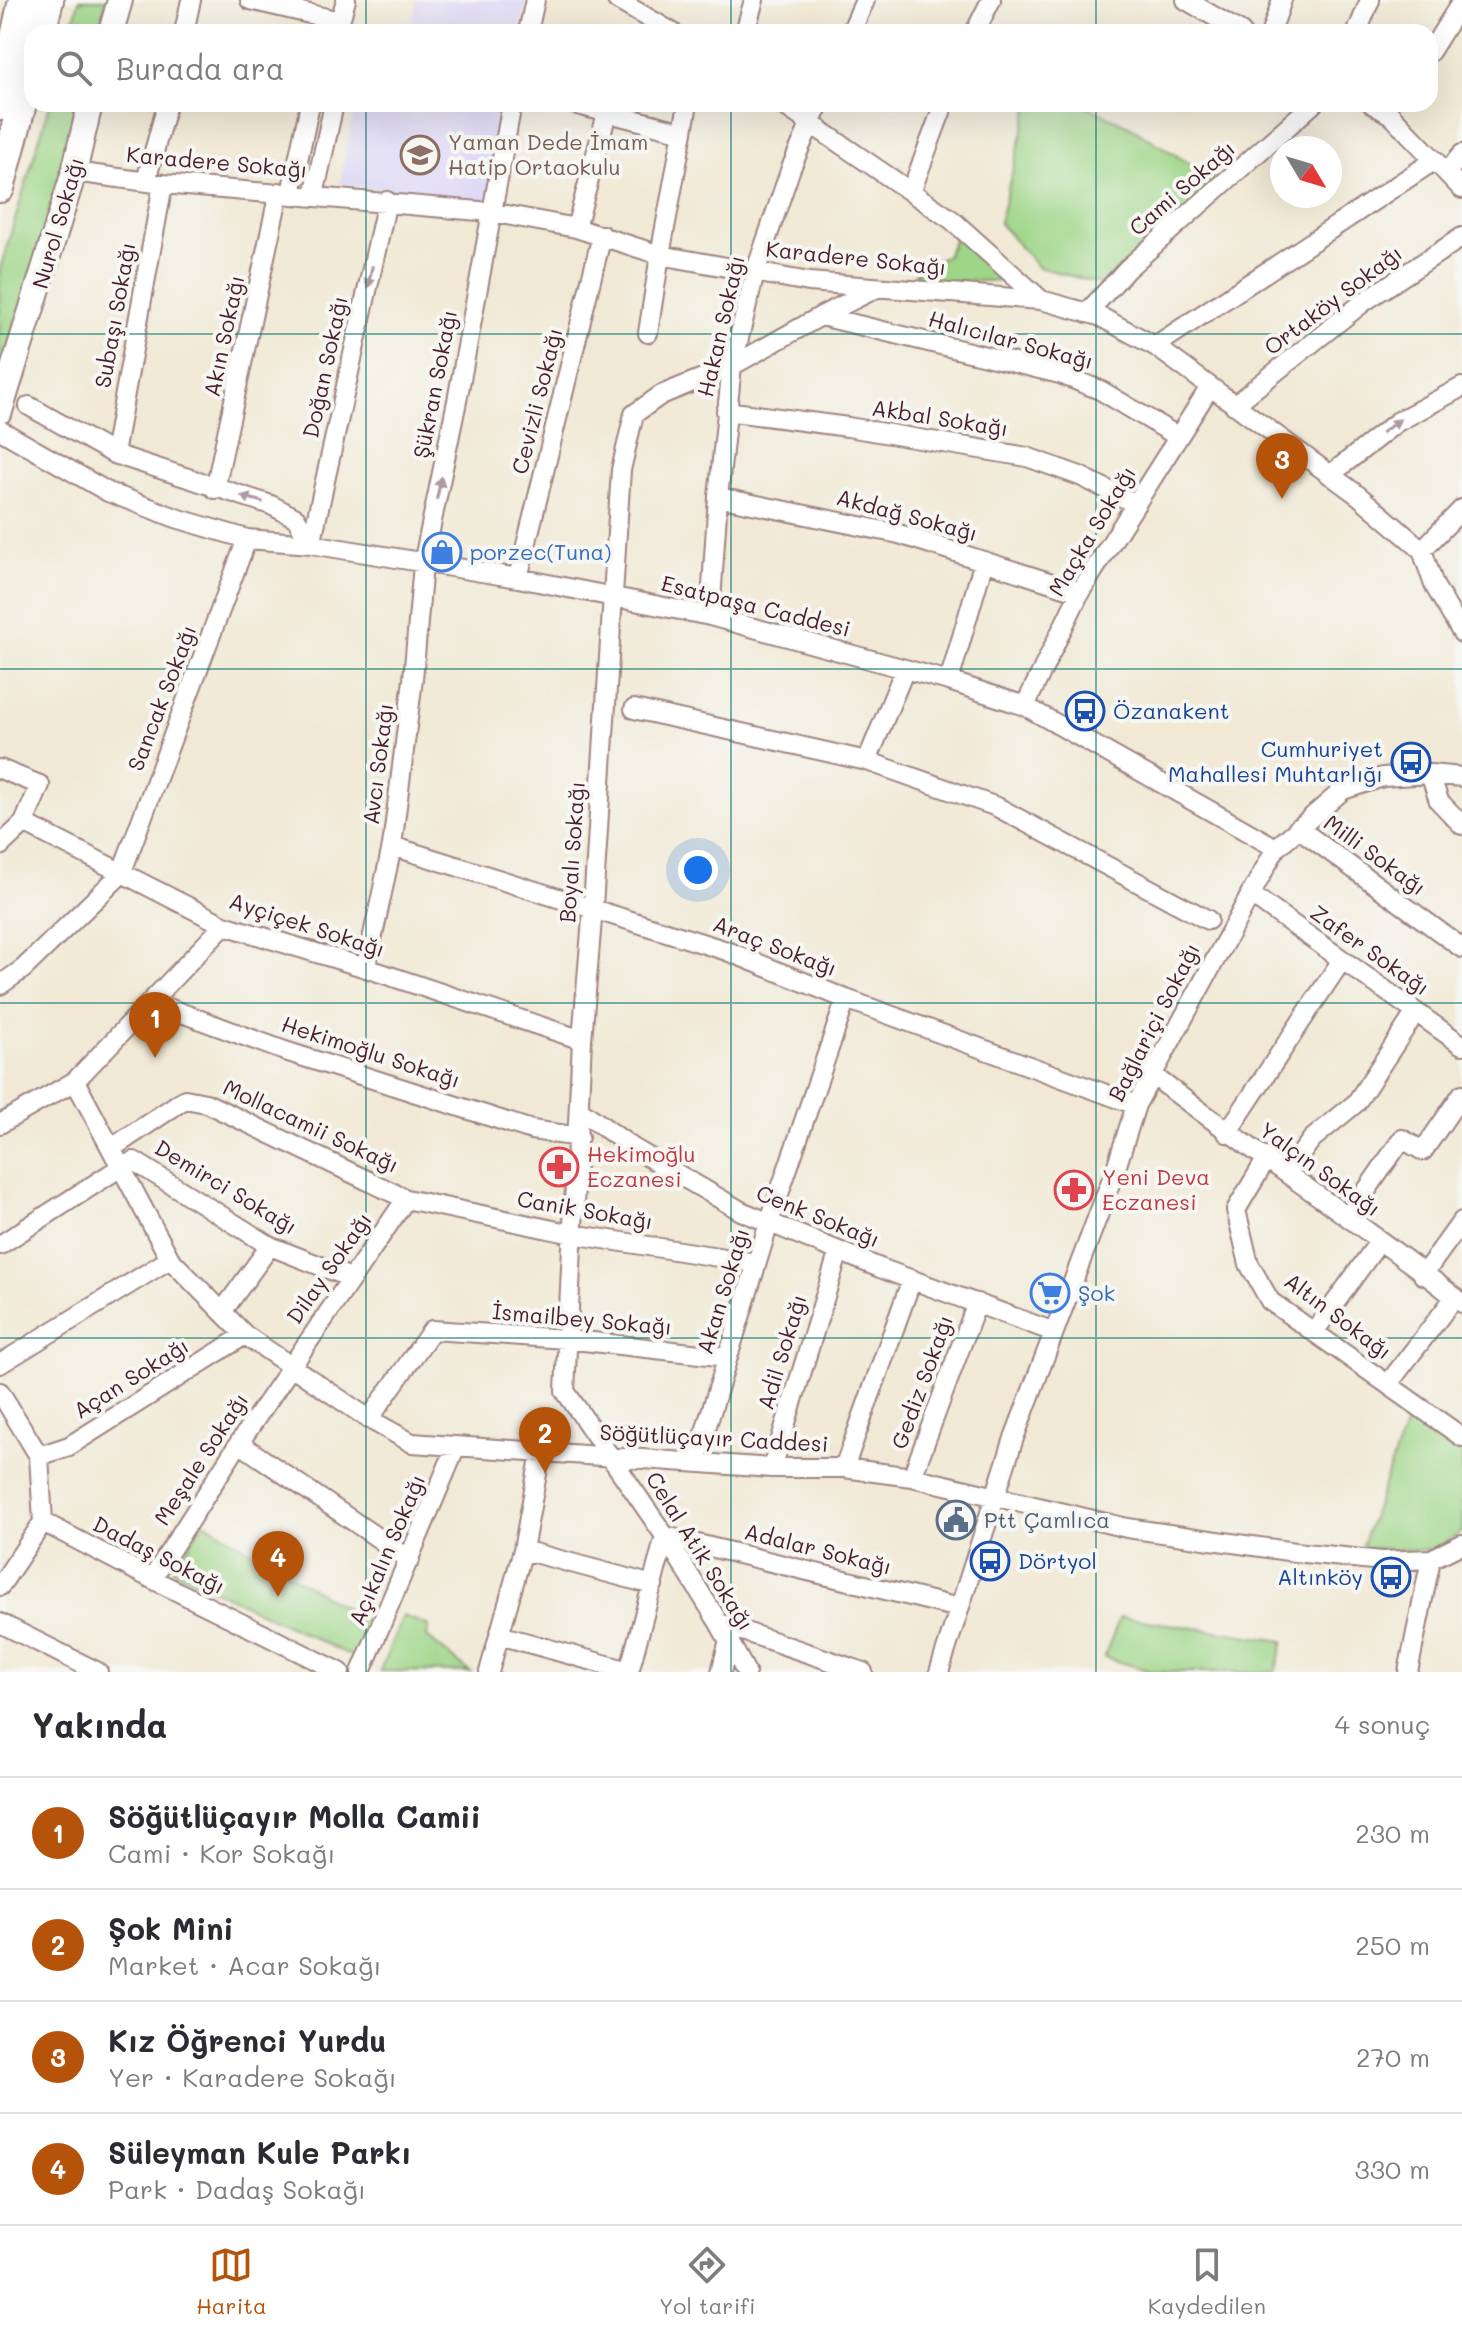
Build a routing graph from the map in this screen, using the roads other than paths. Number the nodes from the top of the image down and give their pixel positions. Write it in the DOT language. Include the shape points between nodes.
graph roads {
  1 [pos="23,0"];
  2 [pos="49,0"];
  3 [pos="120,0"];
  4 [pos="191,0"];
  5 [pos="250,0"];
  6 [pos="346,0"];
  7 [pos="535,0"];
  8 [pos="617,0"];
  9 [pos="754,0"];
  10 [pos="865,0"];
  11 [pos="991,0"];
  12 [pos="1186,0"];
  13 [pos="1282,0"];
  14 [pos="1370,0"];
  15 [pos="1462,1"];
  16 [pos="43,24"];
  17 [pos="113,24"];
  18 [pos="186,24"];
  19 [pos="328,24"];
  20 [pos="335,24"];
  21 [pos="530,24"];
  22 [pos="658,24"];
  23 [pos="747,24"];
  24 [pos="854,24"];
  25 [pos="979,24"];
  26 [pos="1227,24"];
  27 [pos="1274,24"];
  28 [pos="1360,24"];
  29 [pos="1438,39"];
  30 [pos="24,96"];
  31 [pos="0,106"];
  32 [pos="88,112"];
  33 [pos="166,112"];
  34 [pos="307,112"];
  35 [pos="332,112"];
  36 [pos="510,112"];
  37 [pos="603,112"];
  38 [pos="687,112"];
  39 [pos="794,112"];
  40 [pos="816,112"];
  41 [pos="941,112"];
  42 [pos="1304,112"];
  43 [pos="1396,112"];
  44 [pos="607,113"];
  45 [pos="811,123"];
  46 [pos="683,132"];
  47 [pos="1462,154"];
  48 [pos="1441,166"];
  49 [pos="74,172"];
  50 [pos="155,182"];
  51 [pos="0,188"];
  52 [pos="1462,189"];
  53 [pos="911,192"];
  54 [pos="285,193"];
  55 [pos="314,195"];
  56 [pos="387,201"];
  57 [pos="491,212"];
  58 [pos="576,228"];
  59 [pos="602,235"];
  60 [pos="1462,237"];
  61 [pos="660,255"];
  62 [pos="755,273"];
  63 [pos="877,288"];
  64 [pos="1041,300"];
  65 [pos="1087,313"];
  66 [pos="821,316"];
  67 [pos="648,333"];
  68 [pos="1155,346"];
  69 [pos="732,366"];
  70 [pos="1210,387"];
  71 [pos="1462,387"];
  72 [pos="1234,405"];
  73 [pos="29,406"];
  74 [pos="0,411"];
  75 [pos="726,411"];
  76 [pos="0,430"];
  77 [pos="1177,436"];
  78 [pos="114,454"];
  79 [pos="1330,475"];
  80 [pos="215,489"];
  81 [pos="718,497"];
  82 [pos="1136,504"];
  83 [pos="1462,509"];
  84 [pos="247,539"];
  85 [pos="311,544"];
  86 [pos="1422,550"];
  87 [pos="984,561"];
  88 [pos="423,564"];
  89 [pos="518,578"];
  90 [pos="1080,592"];
  91 [pos="612,597"];
  92 [pos="710,616"];
  93 [pos="1462,633"];
  94 [pos="905,669"];
  95 [pos="949,681"];
  96 [pos="1025,706"];
  97 [pos="634,709"];
  98 [pos="867,761"];
  99 [pos="0,769"];
  100 [pos="1430,774"];
  101 [pos="1462,777"];
  102 [pos="24,823"];
  103 [pos="1462,825"];
  104 [pos="1298,828"];
  105 [pos="0,846"];
  106 [pos="392,846"];
  107 [pos="1276,848"];
  108 [pos="121,874"];
  109 [pos="1250,894"];
  110 [pos="593,907"];
  111 [pos="1208,920"];
  112 [pos="224,925"];
  113 [pos="1462,948"];
  114 [pos="1342,960"];
  115 [pos="366,968"];
  116 [pos="0,985"];
  117 [pos="846,999"];
  118 [pos="152,1002"];
  119 [pos="1416,1012"];
  120 [pos="582,1040"];
  121 [pos="1462,1045"];
  122 [pos="1151,1074"];
  123 [pos="75,1081"];
  124 [pos="1462,1094"];
  125 [pos="1136,1105"];
  126 [pos="580,1110"];
  127 [pos="0,1124"];
  128 [pos="1227,1133"];
  129 [pos="579,1137"];
  130 [pos="112,1148"];
  131 [pos="1267,1158"];
  132 [pos="121,1167"];
  133 [pos="1287,1173"];
  134 [pos="406,1199"];
  135 [pos="1348,1217"];
  136 [pos="1462,1221"];
  137 [pos="769,1223"];
  138 [pos="572,1234"];
  139 [pos="1379,1242"];
  140 [pos="0,1245"];
  141 [pos="270,1246"];
  142 [pos="839,1251"];
  143 [pos="170,1259"];
  144 [pos="756,1263"];
  145 [pos="1423,1275"];
  146 [pos="351,1278"];
  147 [pos="912,1279"];
  148 [pos="1459,1300"];
  149 [pos="977,1303"];
  150 [pos="222,1312"];
  151 [pos="1054,1332"];
  152 [pos="1314,1332"];
  153 [pos="245,1335"];
  154 [pos="566,1339"];
  155 [pos="727,1357"];
  156 [pos="0,1364"];
  157 [pos="291,1366"];
  158 [pos="1388,1384"];
  159 [pos="0,1392"];
  160 [pos="369,1419"];
  161 [pos="1462,1437"];
  162 [pos="239,1443"];
  163 [pos="456,1447"];
  164 [pos="541,1452"];
  165 [pos="39,1456"];
  166 [pos="611,1456"];
  167 [pos="696,1461"];
  168 [pos="772,1468"];
  169 [pos="844,1468"];
  170 [pos="912,1477"];
  171 [pos="995,1497"];
  172 [pos="43,1522"];
  173 [pos="665,1536"];
  174 [pos="1462,1544"];
  175 [pos="523,1550"];
  176 [pos="1431,1559"];
  177 [pos="410,1560"];
  178 [pos="152,1579"];
  179 [pos="653,1585"];
  180 [pos="0,1586"];
  181 [pos="959,1608"];
  182 [pos="0,1623"];
  183 [pos="724,1632"];
  184 [pos="499,1635"];
  185 [pos="629,1671"];
  186 [pos="98,1672"];
  187 [pos="340,1672"];
  188 [pos="361,1672"];
  189 [pos="489,1672"];
  190 [pos="721,1672"];
  191 [pos="746,1672"];
  192 [pos="863,1672"];
  193 [pos="939,1672"];
  194 [pos="1408,1672"];
  1 -- 31 [label="highway"];
  2 -- 16 [label="highway"];
  3 -- 17 [label="main road"];
  4 -- 18 [label="street"];
  5 -- 19 [label="street"];
  6 -- 20 [label="street"];
  7 -- 21 [label="street"];
  8 -- 22 [label="street"];
  9 -- 23 [label="street"];
  10 -- 24 [label="street"];
  11 -- 25 [label="street"];
  12 -- 26 [label="street"];
  13 -- 27 [label="street"];
  14 -- 28 [label="street"];
  15 -- 29 [label="street"];
  30 -- 51 [label="highway"];
  32 -- 49 [label="main road, Nurol Sokağı"];
  33 -- 50 [label="street, Subaşı Sokağı"];
  34 -- 54 [label="street, Akın Sokağı"];
  35 -- 55 [label="street"];
  36 -- 57 [label="street, Şükran Sokağı"];
  37 -- 44 [label="street"];
  38 -- 46 [label="street"];
  39 -- 45 [label="street"];
  40 -- 45 [label="street, Hakan Sokağı"];
  41 -- 53 [label="street"];
  42 -- 65 [label="street, Cami Sokağı" via="1127,269"];
  43 -- 48 [label="street"];
  44 -- 46 [label="street"];
  44 -- 58 [label="street"];
  45 -- 53 [label="street"];
  45 -- 62 [label="street, Hakan Sokağı"];
  46 -- 61 [label="street"];
  47 -- 48 [label="street"];
  48 -- 52 [label="street"];
  48 -- 68 [label="street"];
  49 -- 50 [label="street, Karadere Sokağı"];
  49 -- 74 [label="main road, Nurol Sokağı"];
  50 -- 54 [label="street, Karadere Sokağı"];
  50 -- 78 [label="street, Subaşı Sokağı"];
  53 -- 64 [label="street" via="952,220"];
  54 -- 55 [label="street, Karadere Sokağı"];
  54 -- 80 [label="street, Akın Sokağı"];
  55 -- 56 [label="street, Karadere Sokağı"];
  56 -- 57 [label="street, Karadere Sokağı"];
  56 -- 85 [label="street, Doğan Sokağı, one-way"];
  57 -- 58 [label="street, Karadere Sokağı"];
  88 -- 57 [label="street, Şükran Sokağı, one-way"];
  58 -- 59 [label="street, Karadere Sokağı"];
  59 -- 61 [label="street, Karadere Sokağı"];
  59 -- 89 [label="street, Cevizli Sokağı"];
  60 -- 72 [label="street, Ortaköy Sokağı" via="1365,301"];
  61 -- 62 [label="street, Karadere Sokağı"];
  61 -- 67 [label="street"];
  62 -- 63 [label="street, Karadere Sokağı"];
  62 -- 69 [label="street, Hakan Sokağı"];
  63 -- 64 [label="street, Karadere Sokağı"];
  63 -- 66 [label="street"];
  64 -- 65 [label="street, Karadere Sokağı"];
  65 -- 68 [label="street, Karadere Sokağı"];
  66 -- 69 [label="street"];
  66 -- 77 [label="street, Halıcılar Sokağı" via="1060,374 1100,390"];
  68 -- 70 [label="street, Karadere Sokağı"];
  69 -- 75 [label="street, Hakan Sokağı"];
  69 -- 91 [label="street, Boyalı Sokağı" via="661,395 634,414 621,470"];
  70 -- 72 [label="street, Karadere Sokağı"];
  70 -- 77 [label="street, Maçka Sokağı"];
  79 -- 71 [label="street, one-way" via="1397,422"];
  72 -- 79 [label="street, Karadere Sokağı"];
  73 -- 78 [label="street"];
  75 -- 81 [label="street, Hakan Sokağı"];
  75 -- 82 [label="street, Akbal Sokağı" via="1027,457"];
  76 -- 84 [label="street, Esatpaşa Caddesi" via="108,492"];
  77 -- 82 [label="street, Maçka Sokağı"];
  78 -- 80 [label="street"];
  79 -- 86 [label="street, Karadere Sokağı"];
  85 -- 80 [label="street, one-way" via="296,518"];
  81 -- 87 [label="street, Akdağ Sokağı" via="899,534"];
  81 -- 92 [label="street, Hakan Sokağı"];
  82 -- 90 [label="street, Maçka Sokağı"];
  83 -- 86 [label="street"];
  84 -- 85 [label="street, Esatpaşa Caddesi"];
  84 -- 108 [label="street, Sancak Sokağı"];
  85 -- 88 [label="street, Esatpaşa Caddesi"];
  86 -- 93 [label="street" via="1434,585"];
  87 -- 90 [label="street, Akdağ Sokağı"];
  87 -- 95 [label="street"];
  88 -- 89 [label="street, Esatpaşa Caddesi"];
  88 -- 106 [label="street, Avcı Sokağı"];
  89 -- 91 [label="street, Esatpaşa Caddesi"];
  90 -- 96 [label="street, Maçka Sokağı"];
  91 -- 92 [label="street, Esatpaşa Caddesi"];
  91 -- 110 [label="street, Boyalı Sokağı"];
  92 -- 94 [label="street, Esatpaşa Caddesi"];
  94 -- 95 [label="street, Esatpaşa Caddesi"];
  94 -- 98 [label="street"];
  95 -- 96 [label="street, Esatpaşa Caddesi"];
  96 -- 107 [label="street, Esatpaşa Caddesi"];
  97 -- 98 [label="street"];
  98 -- 111 [label="street" via="997,807"];
  99 -- 102 [label="street" via="40,785"];
  100 -- 101 [label="street"];
  100 -- 103 [label="street" via="1439,801"];
  100 -- 104 [label="street" via="1383,777 1343,790"];
  102 -- 105 [label="street"];
  102 -- 108 [label="street, Ayçiçek Sokağı"];
  104 -- 107 [label="street"];
  104 -- 113 [label="street, Milli Sokağı"];
  106 -- 110 [label="street, Araç Sokağı"];
  106 -- 115 [label="street, Avcı Sokağı"];
  107 -- 109 [label="street, Bağlariçi Sokağı"];
  108 -- 112 [label="street, Ayçiçek Sokağı"];
  108 -- 116 [label="street"];
  109 -- 114 [label="street, Zafer Sokağı"];
  109 -- 122 [label="street, Bağlariçi Sokağı"];
  110 -- 117 [label="street, Araç Sokağı" via="727,951"];
  110 -- 120 [label="street, Boyalı Sokağı"];
  112 -- 115 [label="street, Ayçiçek Sokağı"];
  112 -- 118 [label="street"];
  114 -- 119 [label="street, Zafer Sokağı"];
  114 -- 128 [label="street"];
  115 -- 120 [label="street, Ayçiçek Sokağı"];
  117 -- 125 [label="street, Araç Sokağı"];
  117 -- 137 [label="street, Akan Sokağı"];
  118 -- 123 [label="street"];
  118 -- 129 [label="street, Hekimoğlu Sokağı" via="532,1130"];
  119 -- 121 [label="street, Zafer Sokağı"];
  119 -- 133 [label="street" via="1356,1103 1312,1139"];
  120 -- 126 [label="street, Boyalı Sokağı"];
  122 -- 125 [label="street, Bağlariçi Sokağı"];
  122 -- 128 [label="street, Yalçın Sokağı"];
  123 -- 127 [label="street"];
  123 -- 130 [label="street, Söğütlüçayır Caddesi"];
  124 -- 135 [label="street" via="1423,1151 1402,1139"];
  125 -- 151 [label="street, Bağlariçi Sokağı"];
  126 -- 129 [label="street"];
  126 -- 137 [label="street, Cenk Sokağı" via="633,1148"];
  128 -- 131 [label="street, Yalçın Sokağı"];
  129 -- 138 [label="street"];
  130 -- 132 [label="street, Söğütlüçayır Caddesi"];
  130 -- 134 [label="street, Mollacamii Sokağı" via="185,1099 206,1103"];
  131 -- 133 [label="street, Yalçın Sokağı"];
  131 -- 152 [label="street, Altın Sokağı" via="1236,1210 1249,1264 1270,1301"];
  132 -- 140 [label="street, Demirci Sokağı"];
  132 -- 141 [label="street, Demirci Sokağı" via="134,1161"];
  132 -- 143 [label="street, Söğütlüçayır Caddesi"];
  133 -- 135 [label="street, Yalçın Sokağı"];
  134 -- 138 [label="street, Canik Sokağı"];
  134 -- 146 [label="street, Dilay Sokağı"];
  135 -- 139 [label="street, Yalçın Sokağı"];
  136 -- 145 [label="street"];
  137 -- 142 [label="street, Cenk Sokağı"];
  137 -- 144 [label="street, Akan Sokağı"];
  138 -- 144 [label="street, Canik Sokağı"];
  138 -- 154 [label="street"];
  139 -- 145 [label="street, Yalçın Sokağı"];
  139 -- 152 [label="street"];
  141 -- 146 [label="street, Demirci Sokağı"];
  141 -- 150 [label="street"];
  142 -- 147 [label="street, Cenk Sokağı"];
  142 -- 168 [label="street, Adil Sokağı"];
  143 -- 150 [label="street, Söğütlüçayır Caddesi"];
  143 -- 156 [label="street"];
  144 -- 155 [label="street, Akan Sokağı"];
  145 -- 148 [label="street, Yalçın Sokağı"];
  146 -- 157 [label="street, Dilay Sokağı"];
  147 -- 149 [label="street, Cenk Sokağı"];
  147 -- 169 [label="street"];
  148 -- 158 [label="street"];
  149 -- 151 [label="street, Cenk Sokağı"];
  149 -- 170 [label="street, Gediz Sokağı"];
  150 -- 153 [label="street, Söğütlüçayır Caddesi"];
  151 -- 171 [label="street, Bağlariçi Sokağı"];
  152 -- 158 [label="street, Altın Sokağı"];
  153 -- 157 [label="street, Söğütlüçayır Caddesi"];
  153 -- 165 [label="street, Açan Sokağı" via="69,1446"];
  154 -- 155 [label="street, İsmailbey Sokağı"];
  154 -- 160 [label="street, İsmailbey Sokağı" via="432,1330"];
  154 -- 166 [label="street" via="565,1391"];
  155 -- 167 [label="street, Akan Sokağı"];
  157 -- 160 [label="street, Söğütlüçayır Caddesi"];
  157 -- 162 [label="street, Meşale Sokağı"];
  158 -- 161 [label="street, Altın Sokağı"];
  159 -- 165 [label="street"];
  160 -- 163 [label="street, Söğütlüçayır Caddesi" via="412,1443"];
  162 -- 177 [label="street"];
  162 -- 178 [label="street, Meşale Sokağı"];
  163 -- 164 [label="street, Söğütlüçayır Caddesi"];
  163 -- 177 [label="street, Açıkalın Sokağı"];
  164 -- 166 [label="street, Söğütlüçayır Caddesi"];
  164 -- 175 [label="street"];
  165 -- 172 [label="street"];
  166 -- 167 [label="street, Söğütlüçayır Caddesi"];
  166 -- 173 [label="street, Celal Atik Sokağı"];
  167 -- 168 [label="street, Söğütlüçayır Caddesi"];
  168 -- 169 [label="street, Söğütlüçayır Caddesi"];
  169 -- 170 [label="street, Söğütlüçayır Caddesi"];
  170 -- 171 [label="street, Söğütlüçayır Caddesi"];
  171 -- 176 [label="street, Söğütlüçayır Caddesi" via="1127,1528 1295,1552 1382,1561"];
  171 -- 181 [label="street, Bağlariçi Sokağı"];
  172 -- 178 [label="street, Dadaş Sokağı"];
  172 -- 180 [label="street"];
  173 -- 179 [label="street"];
  173 -- 181 [label="street, Adalar Sokağı"];
  173 -- 183 [label="street, Celal Atik Sokağı"];
  174 -- 176 [label="street, Söğütlüçayır Caddesi"];
  175 -- 179 [label="street"];
  175 -- 184 [label="street"];
  176 -- 194 [label="street"];
  177 -- 188 [label="street, Açıkalın Sokağı"];
  178 -- 187 [label="street, Dadaş Sokağı"];
  179 -- 185 [label="street"];
  181 -- 193 [label="street, Bağlariçi Sokağı"];
  182 -- 186 [label="street"];
  183 -- 190 [label="street"];
  183 -- 191 [label="street, Celal Atik Sokağı"];
  183 -- 192 [label="street"];
  184 -- 185 [label="street"];
  184 -- 189 [label="street"];
}
